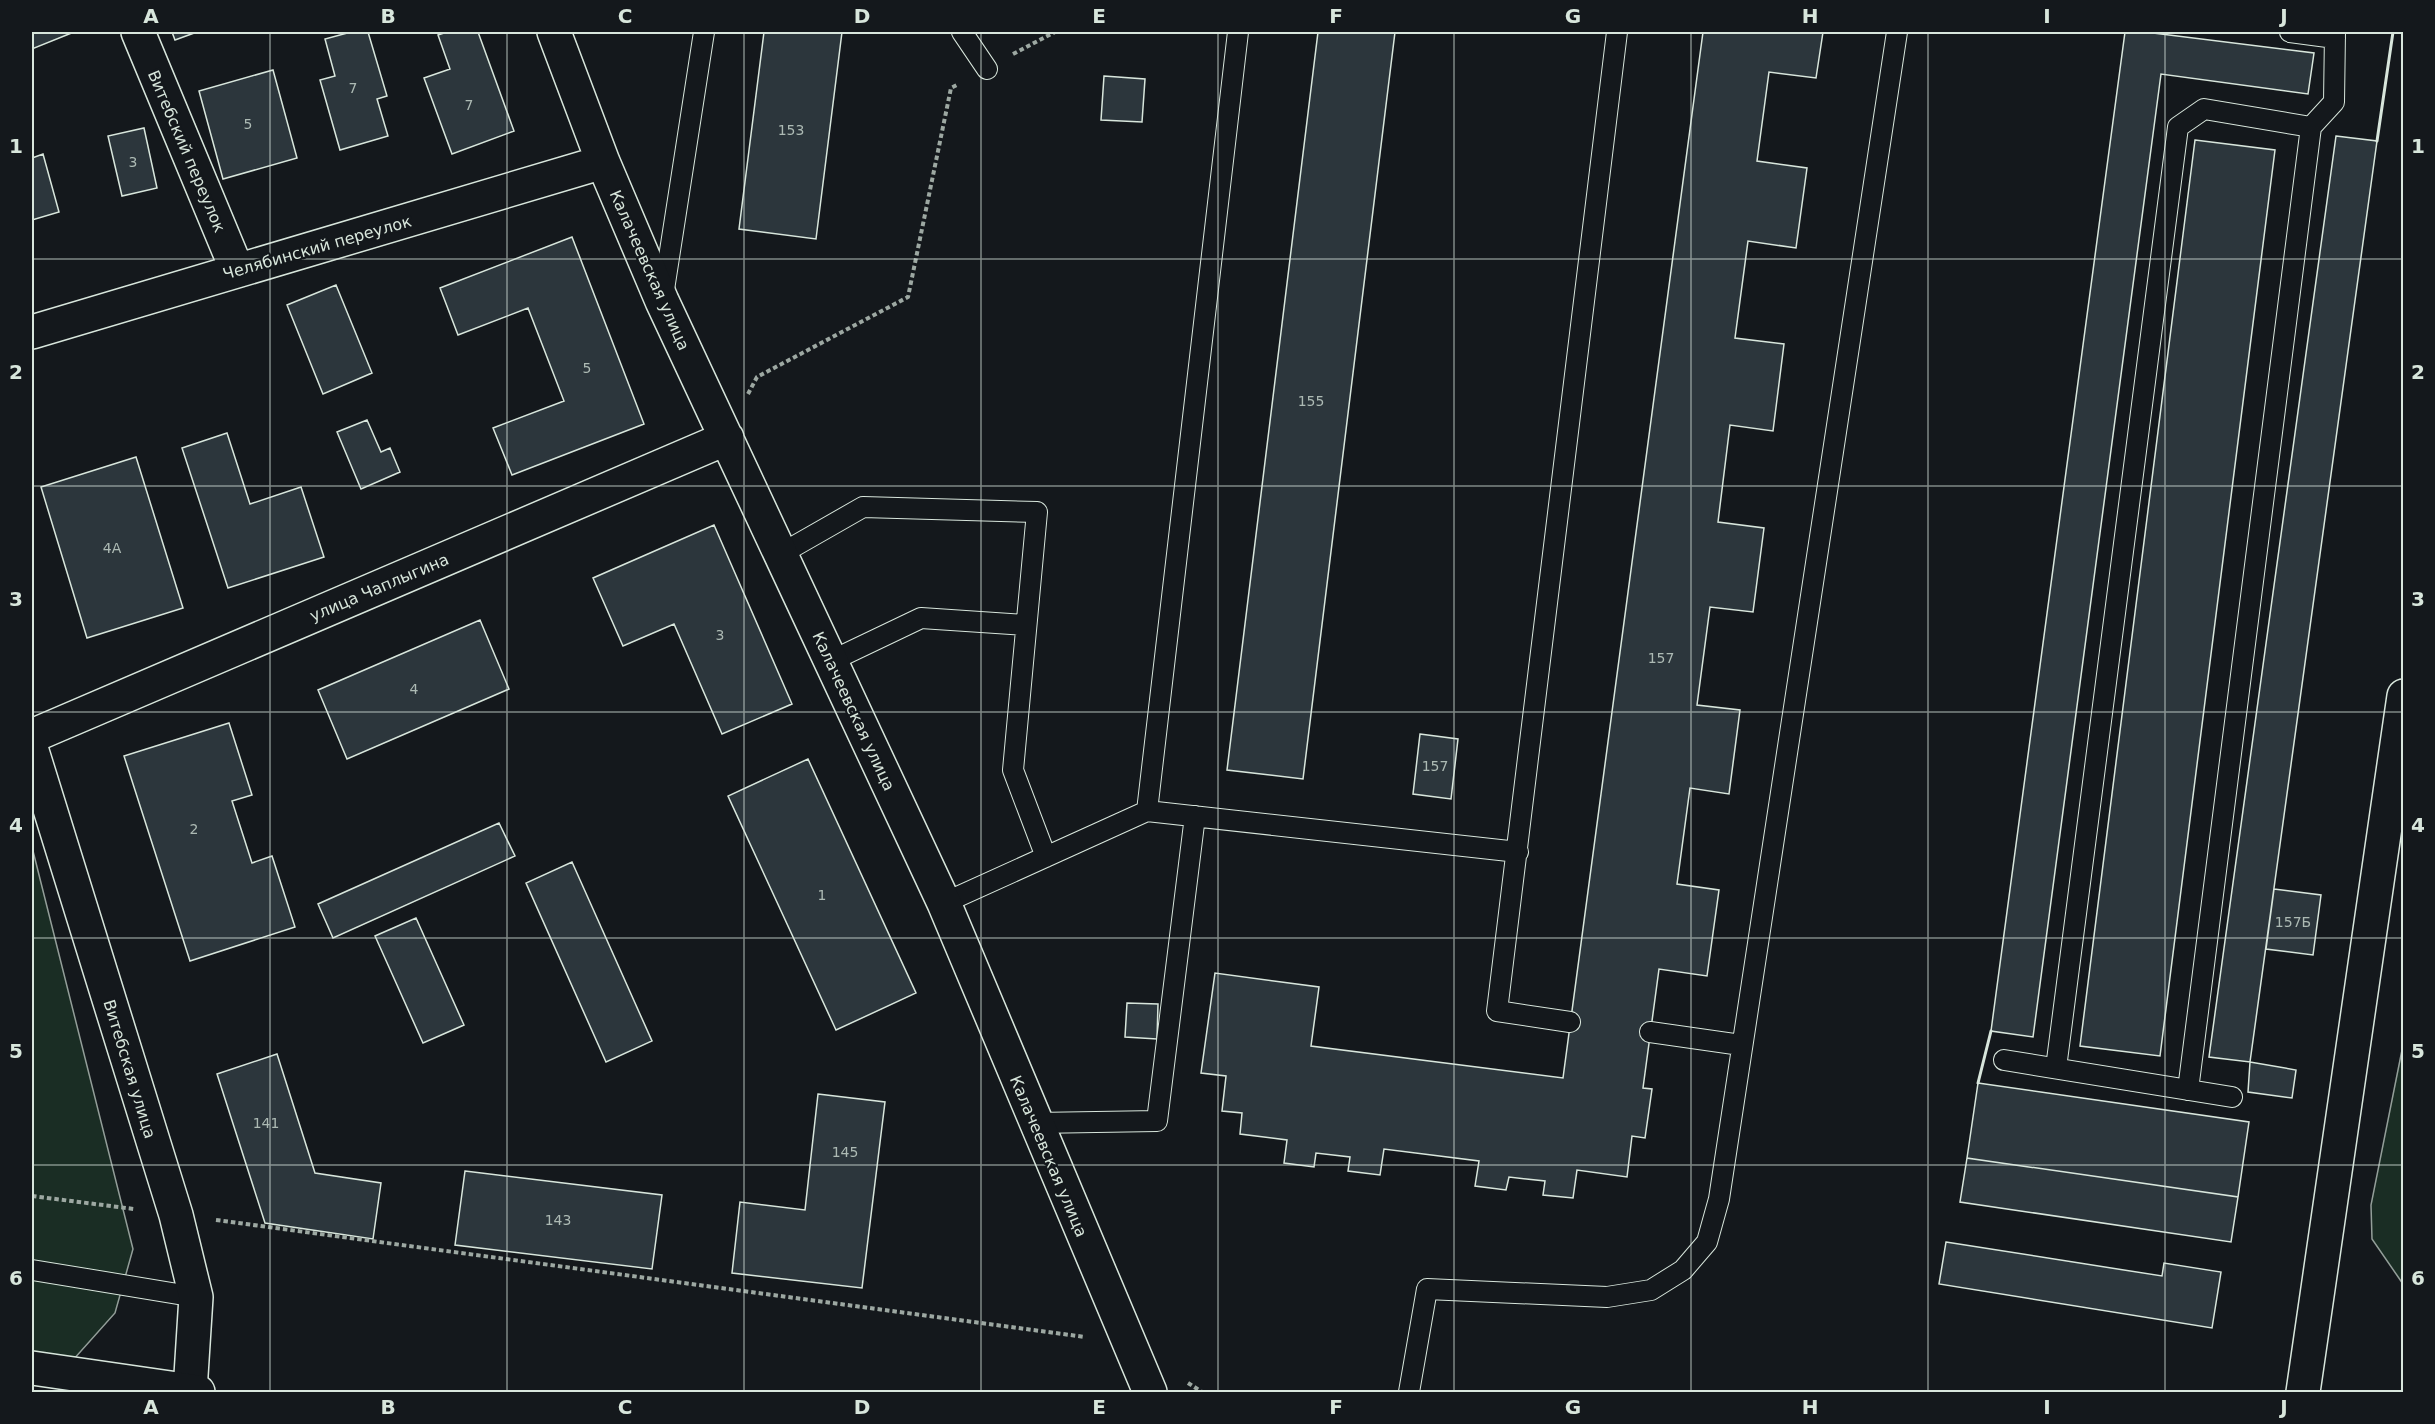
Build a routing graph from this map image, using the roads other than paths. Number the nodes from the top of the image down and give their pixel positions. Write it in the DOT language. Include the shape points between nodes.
graph roads {
  1 [pos="138,32"];
  2 [pos="554,32"];
  3 [pos="704,32"];
  4 [pos="962,32"];
  5 [pos="1238,32"];
  6 [pos="1617,32"];
  7 [pos="1897,32"];
  8 [pos="2290,32"];
  9 [pos="2335,35"];
  10 [pos="987,69"];
  11 [pos="2311,127"];
  12 [pos="603,162"];
  13 [pos="237,270"];
  14 [pos="662,301"];
  15 [pos="32,332"];
  16 [pos="727,438"];
  17 [pos="779,555"];
  18 [pos="1025,625"];
  19 [pos="831,661"];
  20 [pos="2403,696"];
  21 [pos="32,736"];
  22 [pos="32,751"];
  23 [pos="1147,811"];
  24 [pos="1195,816"];
  25 [pos="1518,852"];
  26 [pos="1046,857"];
  27 [pos="944,903"];
  28 [pos="1570,1022"];
  29 [pos="1650,1032"];
  30 [pos="1741,1045"];
  31 [pos="2004,1060"];
  32 [pos="2056,1068"];
  33 [pos="2188,1090"];
  34 [pos="2232,1097"];
  35 [pos="1035,1123"];
  36 [pos="32,1270"];
  37 [pos="195,1297"];
  38 [pos="32,1368"];
  39 [pos="194,1392"];
  40 [pos="1149,1392"];
  41 [pos="1409,1392"];
  42 [pos="2303,1392"];
  1 -- 13 [label="street, Витебский переулок"];
  2 -- 12 [label="street, Калачеевская улица"];
  3 -- 14 [label="lane"];
  4 -- 10 [label="lane"];
  5 -- 23 [label="lane"];
  6 -- 25 [label="lane"];
  7 -- 30 [label="lane"];
  8 -- 9 [label="lane"];
  9 -- 11 [label="lane" via="2334,102"];
  11 -- 32 [label="lane" via="2204,109 2178,127"];
  11 -- 33 [label="lane"];
  12 -- 13 [label="street, Челябинский переулок"];
  12 -- 14 [label="street, Калачеевская улица"];
  13 -- 15 [label="street, Челябинский переулок"];
  14 -- 16 [label="street, Калачеевская улица"];
  16 -- 17 [label="street, Калачеевская улица"];
  16 -- 21 [label="street, улица Чаплыгина"];
  17 -- 18 [label="lane" via="863,507 1037,512"];
  17 -- 19 [label="street, Калачеевская улица"];
  18 -- 19 [label="lane" via="921,618"];
  18 -- 26 [label="lane" via="1013,770"];
  19 -- 27 [label="street, Калачеевская улица"];
  20 -- 42 [label="street"];
  22 -- 37 [label="street, Витебская улица" via="176,1215"];
  23 -- 24 [label="lane"];
  23 -- 26 [label="lane"];
  24 -- 25 [label="lane"];
  24 -- 35 [label="lane" via="1157,1121"];
  25 -- 28 [label="lane" via="1497,1011"];
  26 -- 27 [label="lane"];
  27 -- 35 [label="street, Калачеевская улица"];
  29 -- 30 [label="lane"];
  30 -- 41 [label="lane" via="1719,1198 1707,1242 1683,1270 1651,1290 1607,1297 1427,1289"];
  31 -- 32 [label="lane"];
  32 -- 33 [label="lane"];
  33 -- 34 [label="lane"];
  35 -- 40 [label="street, Калачеевская улица"];
  36 -- 37 [label="lane"];
  37 -- 39 [label="street, Витебская улица"];
  38 -- 39 [label="street"];
}
